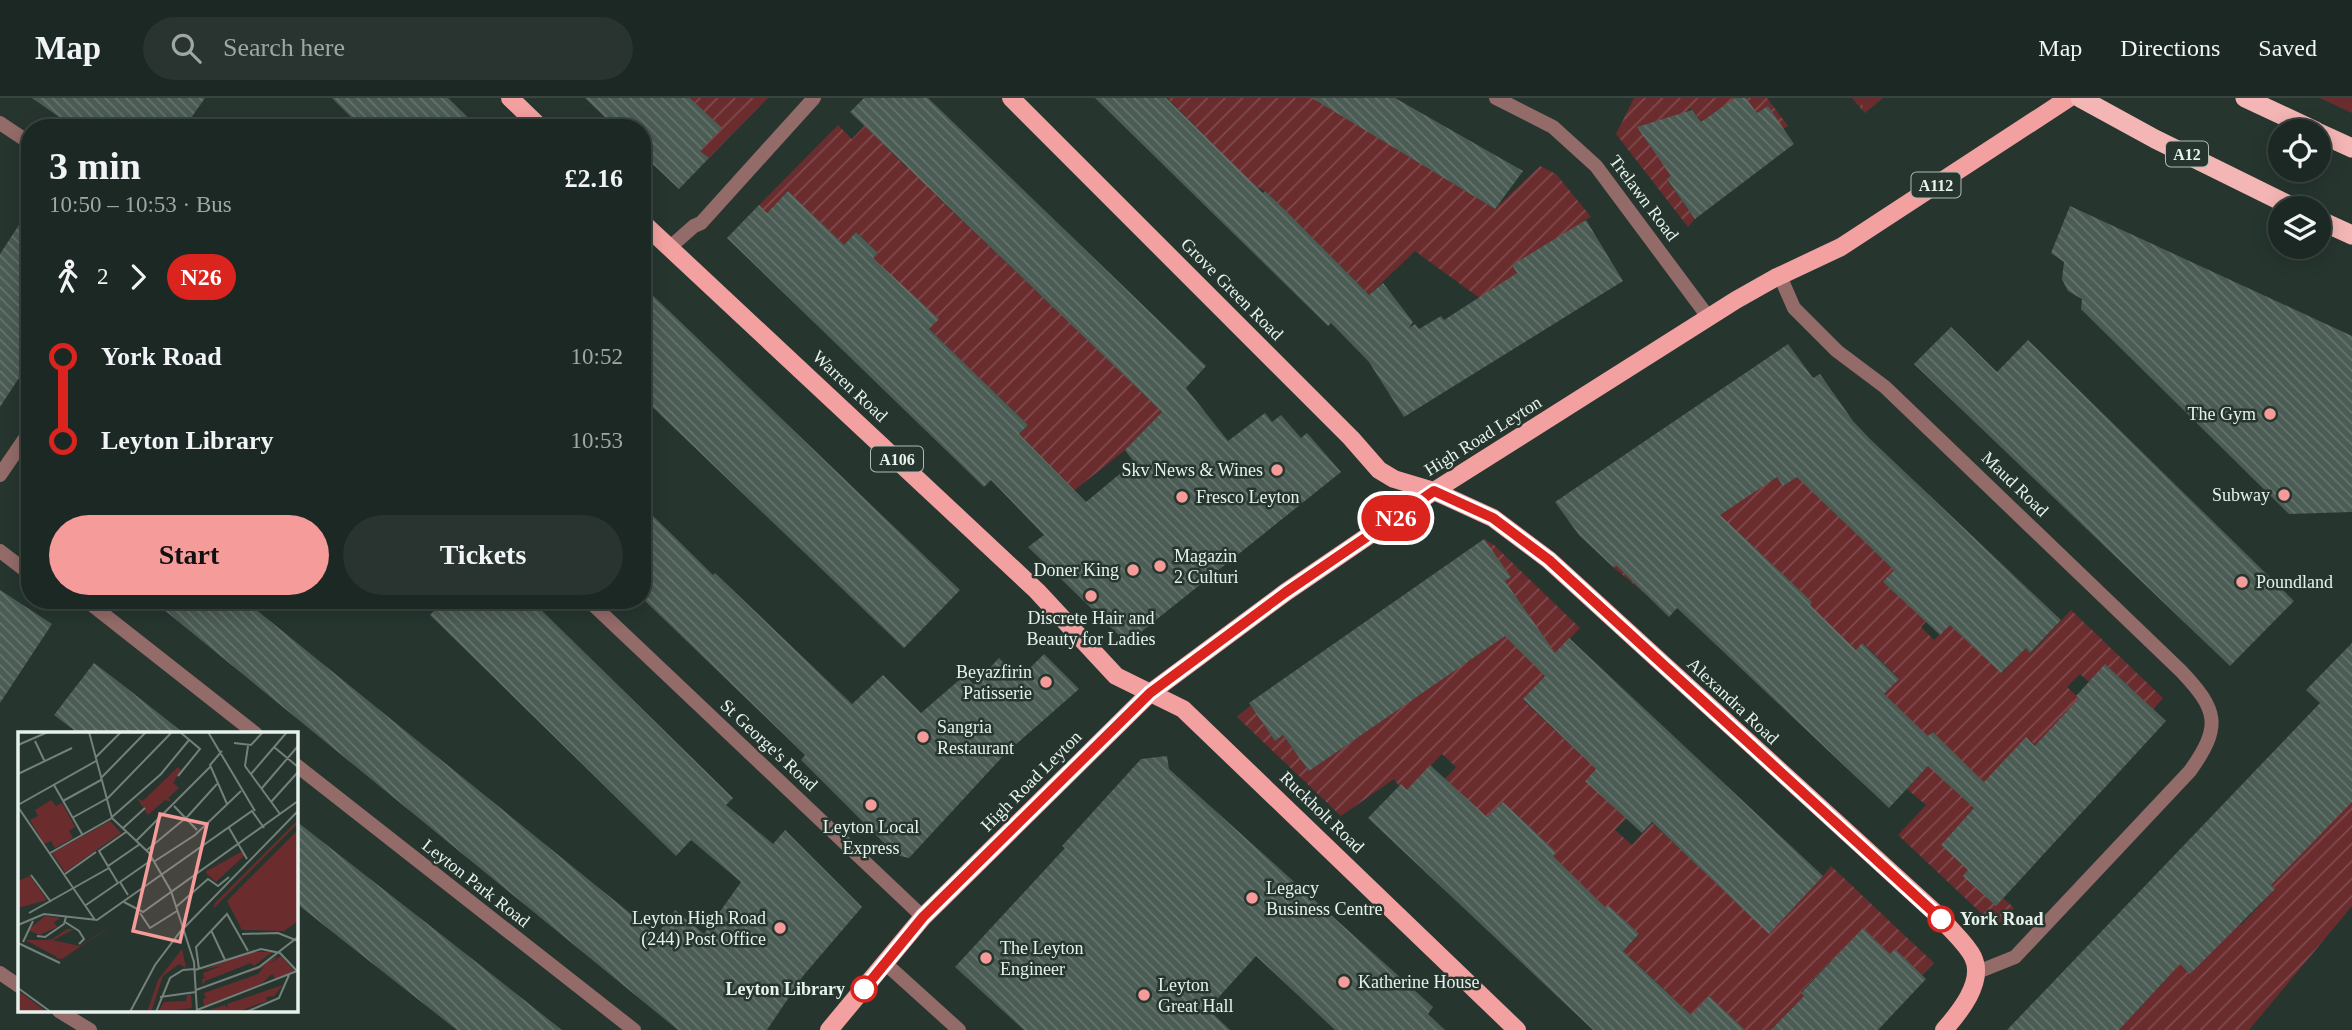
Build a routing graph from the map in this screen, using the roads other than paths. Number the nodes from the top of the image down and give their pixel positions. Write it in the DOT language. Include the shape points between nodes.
graph roads {
  1 [pos="510,98"];
  2 [pos="814,98"];
  3 [pos="1011,98"];
  4 [pos="1496,98"];
  5 [pos="2069,98"];
  6 [pos="2080,98"];
  7 [pos="2245,98"];
  8 [pos="532,119"];
  9 [pos="2289,119"];
  10 [pos="0,123"];
  11 [pos="21,137"];
  12 [pos="2331,138"];
  13 [pos="2352,148"];
  14 [pos="2271,196"];
  15 [pos="2331,225"];
  16 [pos="651,231"];
  17 [pos="2352,235"];
  18 [pos="669,248"];
  19 [pos="1780,276"];
  20 [pos="1709,318"];
  21 [pos="21,444"];
  22 [pos="0,475"];
  23 [pos="1434,491"];
  24 [pos="0,551"];
  25 [pos="21,567"];
  26 [pos="97,609"];
  27 [pos="598,609"];
  28 [pos="1150,693"];
  29 [pos="253,732"];
  30 [pos="298,767"];
  31 [pos="923,917"];
  32 [pos="886,964"];
  33 [pos="1975,972"];
  34 [pos="0,974"];
  35 [pos="18,985"];
  36 [pos="61,1012"];
  37 [pos="90,1030"];
  38 [pos="634,1030"];
  39 [pos="829,1030"];
  40 [pos="959,1030"];
  41 [pos="1517,1030"];
  42 [pos="1944,1030"];
  1 -- 8 [label="main road"];
  2 -- 18 [label="street" via="701,223"];
  3 -- 23 [label="main road, Grove Green Road" via="1379,470"];
  4 -- 20 [label="street, Trelawn Road" via="1553,127 1597,166"];
  5 -- 19 [label="main road, High Road Leyton / A112" via="1841,247"];
  6 -- 14 [label="highway, A12"];
  7 -- 9 [label="highway"];
  10 -- 11 [label="street"];
  12 -- 13 [label="highway"];
  15 -- 17 [label="highway"];
  16 -- 18 [label="main road, Warren Road / A106"];
  18 -- 28 [label="main road, Warren Road / A106" via="1037,591 1109,670"];
  19 -- 20 [label="main road, High Road Leyton / A112"];
  19 -- 33 [label="street, Maud Road" via="1794,308 1837,351 1885,387 2181,671 2201,692 2211,713 2206,749 2190,771 2015,957"];
  20 -- 23 [label="main road, High Road Leyton / A112"];
  21 -- 22 [label="street"];
  23 -- 28 [label="main road, High Road Leyton / A112"];
  23 -- 33 [label="main road, Alexandra Road" via="1493,518 1549,560 1941,919 1972,956"];
  24 -- 25 [label="street"];
  26 -- 29 [label="street"];
  27 -- 31 [label="street, St George's Road"];
  28 -- 31 [label="main road, High Road Leyton / A112"];
  28 -- 41 [label="main road, Ruckholt Road / A106" via="1183,709"];
  30 -- 38 [label="street, Leyton Park Road"];
  31 -- 32 [label="main road, High Road Leyton / A112"];
  32 -- 39 [label="main road, High Road Leyton / A112"];
  32 -- 40 [label="street"];
  33 -- 42 [label="main road" via="1973,989"];
  34 -- 35 [label="street"];
  36 -- 37 [label="street"];
}
